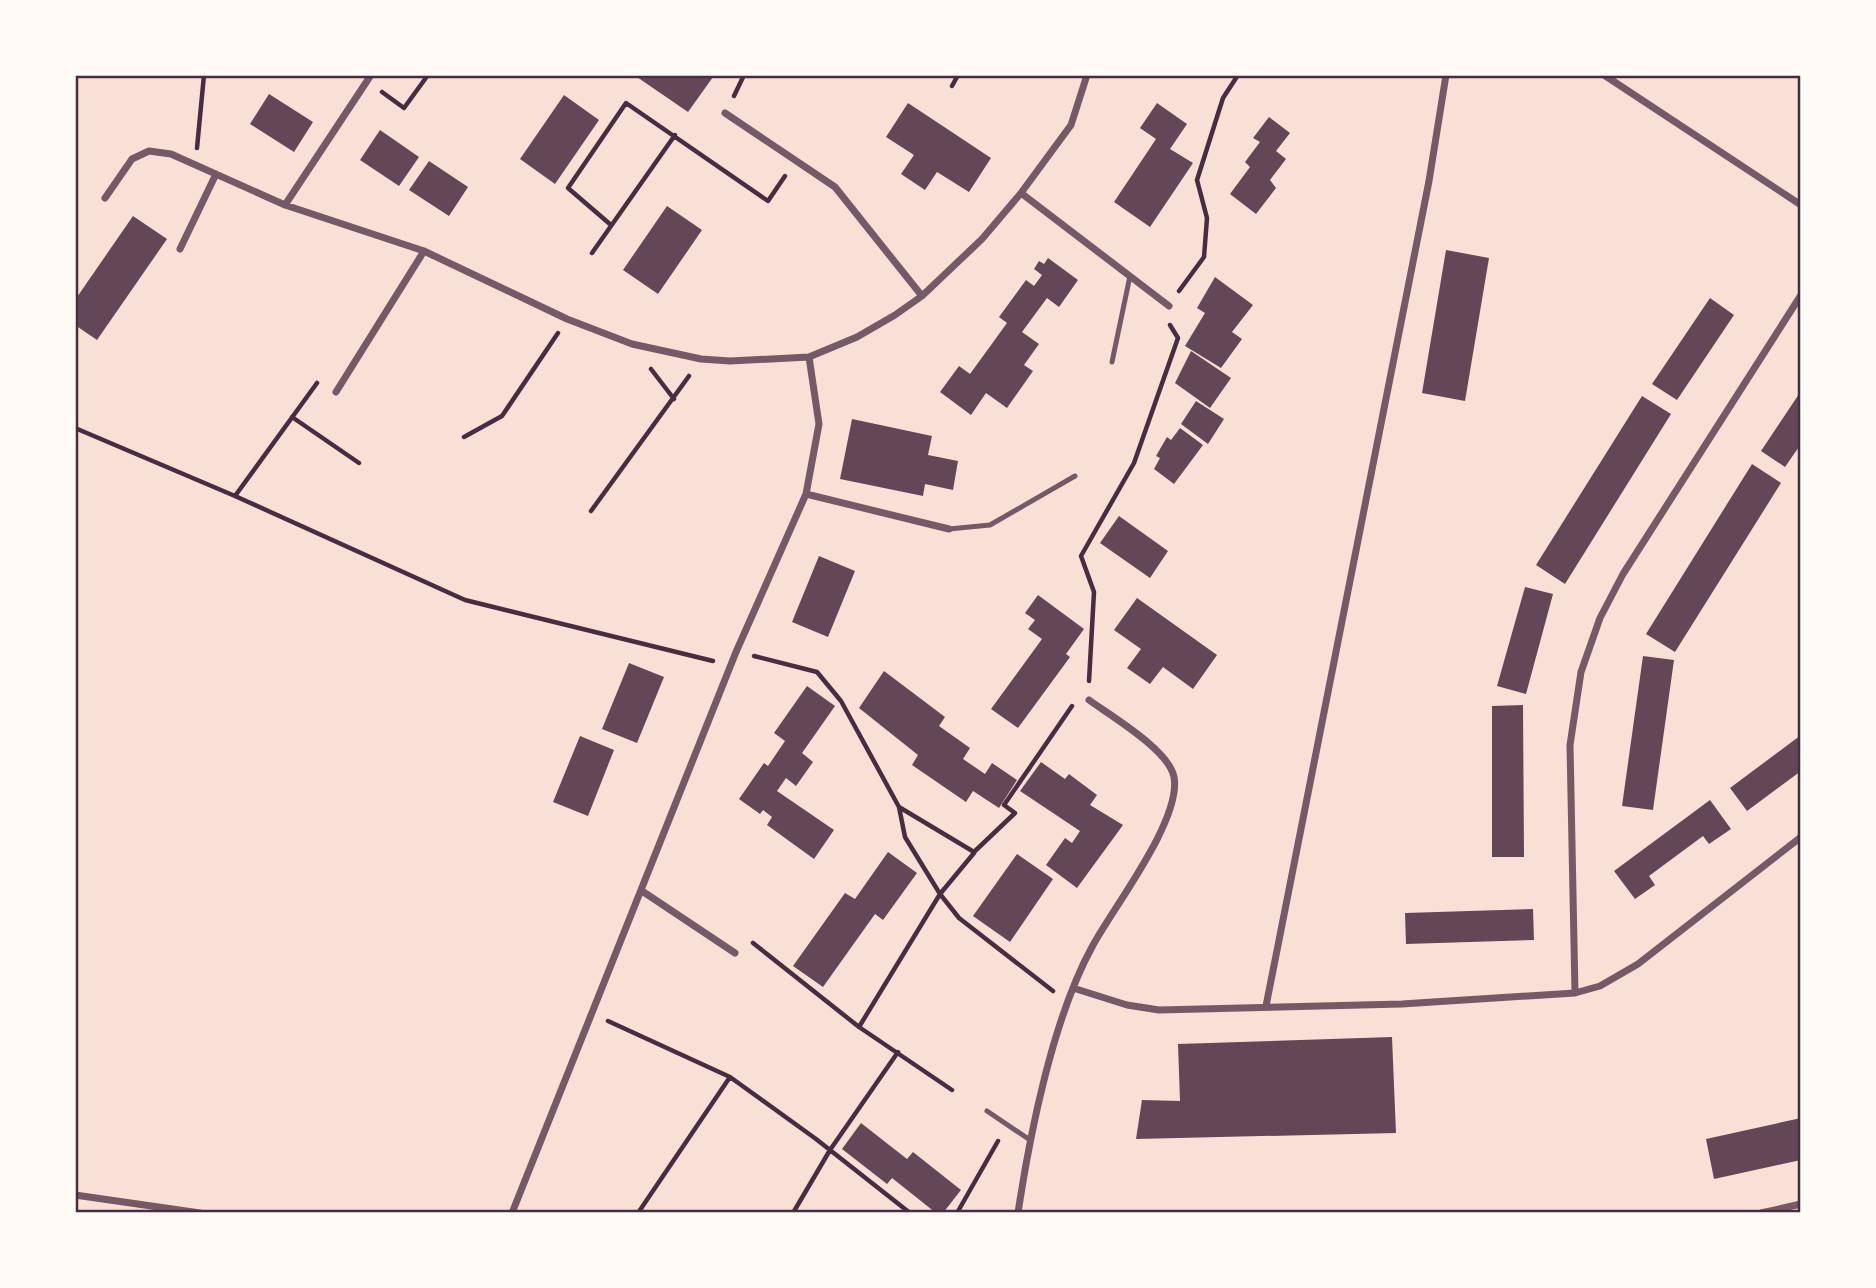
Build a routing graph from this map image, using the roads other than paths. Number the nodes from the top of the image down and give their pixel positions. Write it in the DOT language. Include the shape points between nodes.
graph roads {
  1 [pos="1087,75"];
  2 [pos="1446,75"];
  3 [pos="1604,75"];
  4 [pos="369,78"];
  5 [pos="725,113"];
  6 [pos="215,174"];
  7 [pos="1021,194"];
  8 [pos="105,198"];
  9 [pos="285,205"];
  10 [pos="1801,205"];
  11 [pos="180,249"];
  12 [pos="424,251"];
  13 [pos="1130,275"];
  14 [pos="1801,295"];
  15 [pos="922,296"];
  16 [pos="1169,306"];
  17 [pos="809,356"];
  18 [pos="1112,362"];
  19 [pos="336,391"];
  20 [pos="1075,476"];
  21 [pos="806,494"];
  22 [pos="949,529"];
  23 [pos="1089,700"];
  24 [pos="1801,837"];
  25 [pos="642,891"];
  26 [pos="735,953"];
  27 [pos="1073,988"];
  28 [pos="1575,993"];
  29 [pos="1266,1006"];
  30 [pos="987,1111"];
  31 [pos="1030,1140"];
  32 [pos="75,1195"];
  33 [pos="1801,1204"];
  34 [pos="200,1213"];
  35 [pos="512,1213"];
  36 [pos="1018,1213"];
  37 [pos="1761,1213"];
  1 -- 7 [label="street" via="1071,125"];
  2 -- 29 [label="street"];
  3 -- 10 [label="street"];
  4 -- 9 [label="street"];
  5 -- 15 [label="street" via="835,187"];
  6 -- 8 [label="street" via="171,153 149,151 132,159"];
  6 -- 9 [label="street"];
  6 -- 11 [label="street"];
  7 -- 13 [label="street"];
  7 -- 15 [label="street"];
  9 -- 12 [label="street"];
  12 -- 17 [label="street" via="567,319 632,344 730,361"];
  12 -- 19 [label="street"];
  13 -- 16 [label="street"];
  13 -- 18 [label="lane"];
  14 -- 28 [label="street" via="1623,573 1600,618 1581,672 1570,745"];
  15 -- 17 [label="street" via="857,337"];
  17 -- 21 [label="street" via="819,424"];
  20 -- 22 [label="lane" via="990,525"];
  21 -- 22 [label="street"];
  21 -- 25 [label="street" via="736,652"];
  23 -- 27 [label="street" via="1166,758 1174,777 1173,799 1153,847 1092,947"];
  24 -- 28 [label="street" via="1638,964 1600,986"];
  25 -- 26 [label="street"];
  25 -- 35 [label="street"];
  27 -- 29 [label="street" via="1159,1010"];
  27 -- 31 [label="street"];
  28 -- 29 [label="street" via="1402,1004"];
  30 -- 31 [label="lane"];
  31 -- 36 [label="street"];
  32 -- 34 [label="street"];
  33 -- 37 [label="street"];
}
